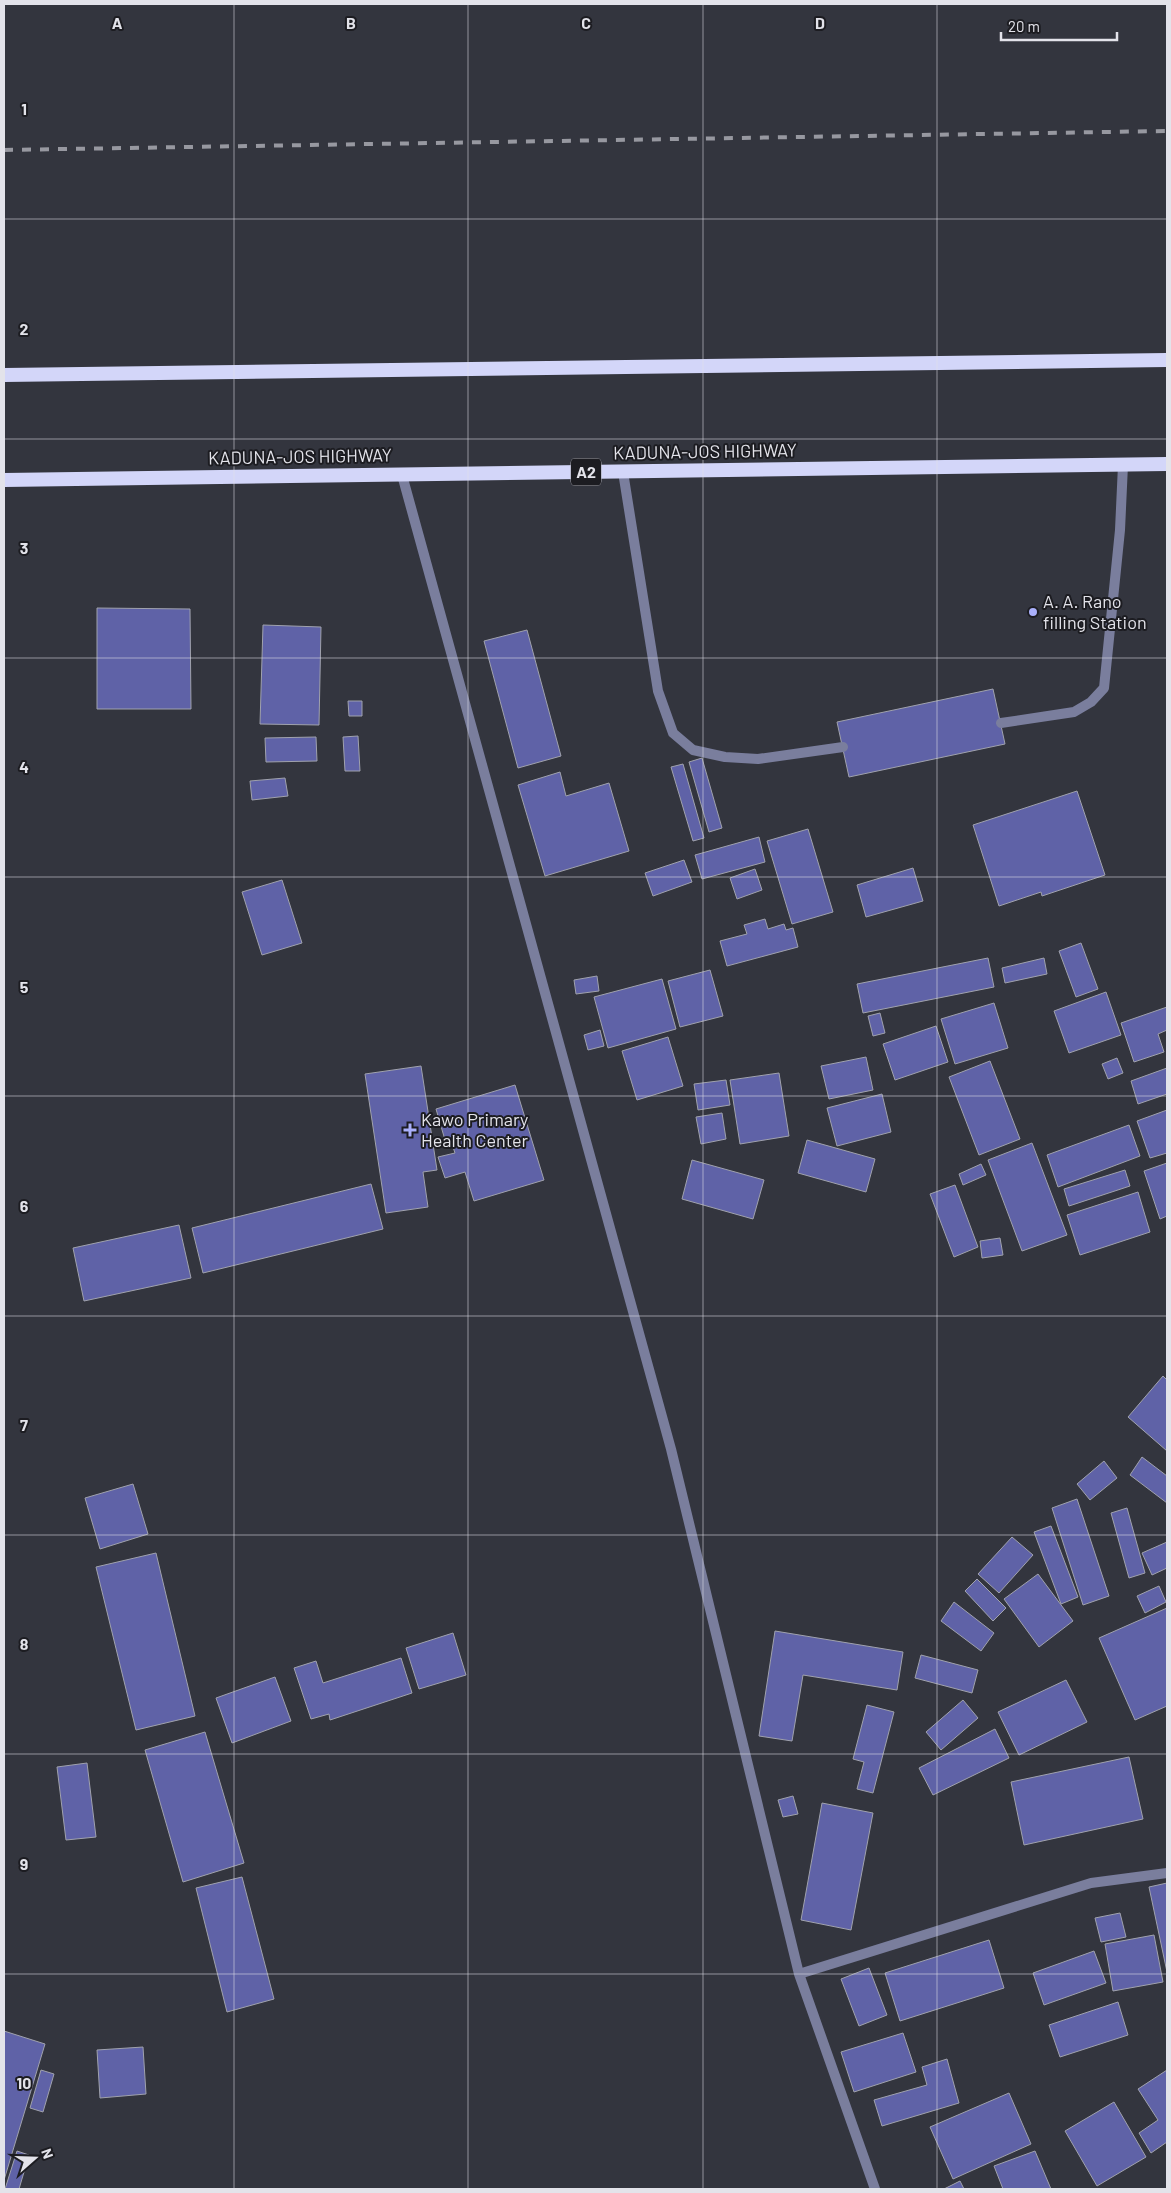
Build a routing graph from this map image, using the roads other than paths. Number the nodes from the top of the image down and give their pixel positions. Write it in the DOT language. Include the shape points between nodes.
graph roads {
  1 [pos="1167,360"];
  2 [pos="4,375"];
  3 [pos="1167,464"];
  4 [pos="1123,465"];
  5 [pos="623,472"];
  6 [pos="402,475"];
  7 [pos="4,480"];
  8 [pos="1001,723"];
  9 [pos="843,747"];
  10 [pos="1167,1873"];
  11 [pos="799,1974"];
  12 [pos="875,2189"];
  1 -- 2 [label="highway"];
  3 -- 4 [label="highway, KADUNA-JOS HIGHWAY / A2"];
  4 -- 5 [label="highway, KADUNA-JOS HIGHWAY / A2"];
  4 -- 8 [label="street" via="1120,530 1104,688 1091,702 1074,712"];
  5 -- 6 [label="highway, KADUNA-JOS HIGHWAY / A2"];
  5 -- 9 [label="street" via="658,691 673,733 693,750 725,758 758,760"];
  6 -- 7 [label="highway, KADUNA-JOS HIGHWAY / A2"];
  6 -- 11 [label="street" via="671,1450"];
  10 -- 11 [label="street" via="1091,1883"];
  11 -- 12 [label="street"];
}
